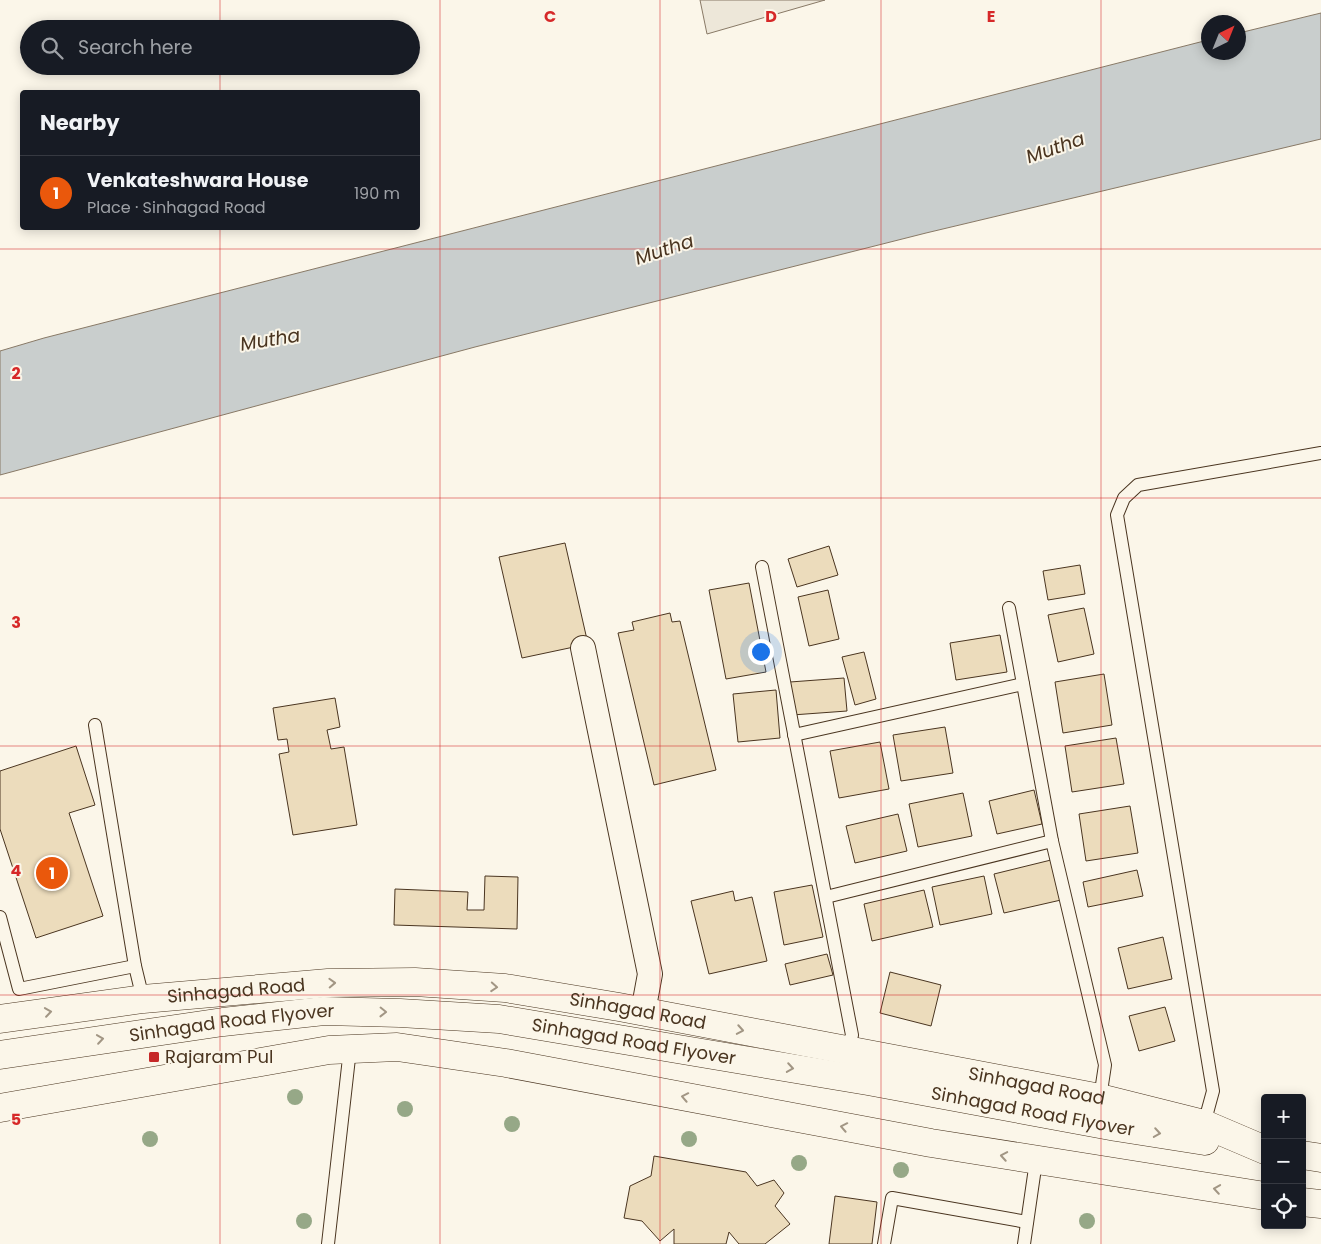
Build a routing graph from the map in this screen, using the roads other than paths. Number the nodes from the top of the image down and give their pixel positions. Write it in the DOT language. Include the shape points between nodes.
graph roads {
  1 [pos="1321,453"];
  2 [pos="762,568"];
  3 [pos="1009,608"];
  4 [pos="583,648"];
  5 [pos="1023,684"];
  6 [pos="95,725"];
  7 [pos="794,735"];
  8 [pos="1052,840"];
  9 [pos="826,896"];
  10 [pos="0,917"];
  11 [pos="135,966"];
  12 [pos="144,999"];
  13 [pos="643,1012"];
  14 [pos="0,1019"];
  15 [pos="350,1049"];
  16 [pos="847,1050"];
  17 [pos="0,1055"];
  18 [pos="1100,1098"];
  19 [pos="0,1108"];
  20 [pos="1204,1124"];
  21 [pos="1261,1149"];
  22 [pos="1261,1150"];
  23 [pos="1306,1156"];
  24 [pos="1321,1158"];
  25 [pos="1036,1161"];
  26 [pos="1261,1195"];
  27 [pos="1306,1202"];
  28 [pos="1321,1204"];
  29 [pos="1027,1222"];
  30 [pos="328,1244"];
  31 [pos="884,1244"];
  32 [pos="1024,1244"];
  1 -- 20 [label="lane" via="1138,484 1124,498 1118,514 1213,1091"];
  2 -- 7 [label="lane"];
  3 -- 5 [label="lane"];
  4 -- 13 [label="street" via="650,974"];
  5 -- 7 [label="lane"];
  5 -- 8 [label="lane"];
  6 -- 11 [label="lane"];
  7 -- 9 [label="lane"];
  8 -- 9 [label="lane"];
  8 -- 18 [label="lane" via="1105,1065"];
  9 -- 16 [label="lane" via="852,1035"];
  10 -- 11 [label="lane" via="19,989"];
  11 -- 12 [label="lane"];
  12 -- 13 [label="main road, Sinhagad Road, one-way" via="328,983 415,982 505,988"];
  14 -- 12 [label="main road, Sinhagad Road, one-way"];
  13 -- 16 [label="main road, Sinhagad Road, one-way"];
  15 -- 19 [label="main road" via="329,1050"];
  25 -- 15 [label="main road, one-way" via="506,1063 397,1047"];
  15 -- 30 [label="lane"];
  16 -- 18 [label="main road, Sinhagad Road"];
  17 -- 22 [label="main road, Sinhagad Road Flyover, one-way" via="223,1022 324,1011 499,1018"];
  18 -- 20 [label="main road, Sinhagad Road"];
  20 -- 21 [label="main road, Sinhagad Road"];
  23 -- 24 [label="main road"];
  26 -- 25 [label="main road, one-way"];
  25 -- 29 [label="lane"];
  27 -- 28 [label="main road"];
  29 -- 31 [label="lane" via="892,1198"];
  29 -- 32 [label="lane"];
}
